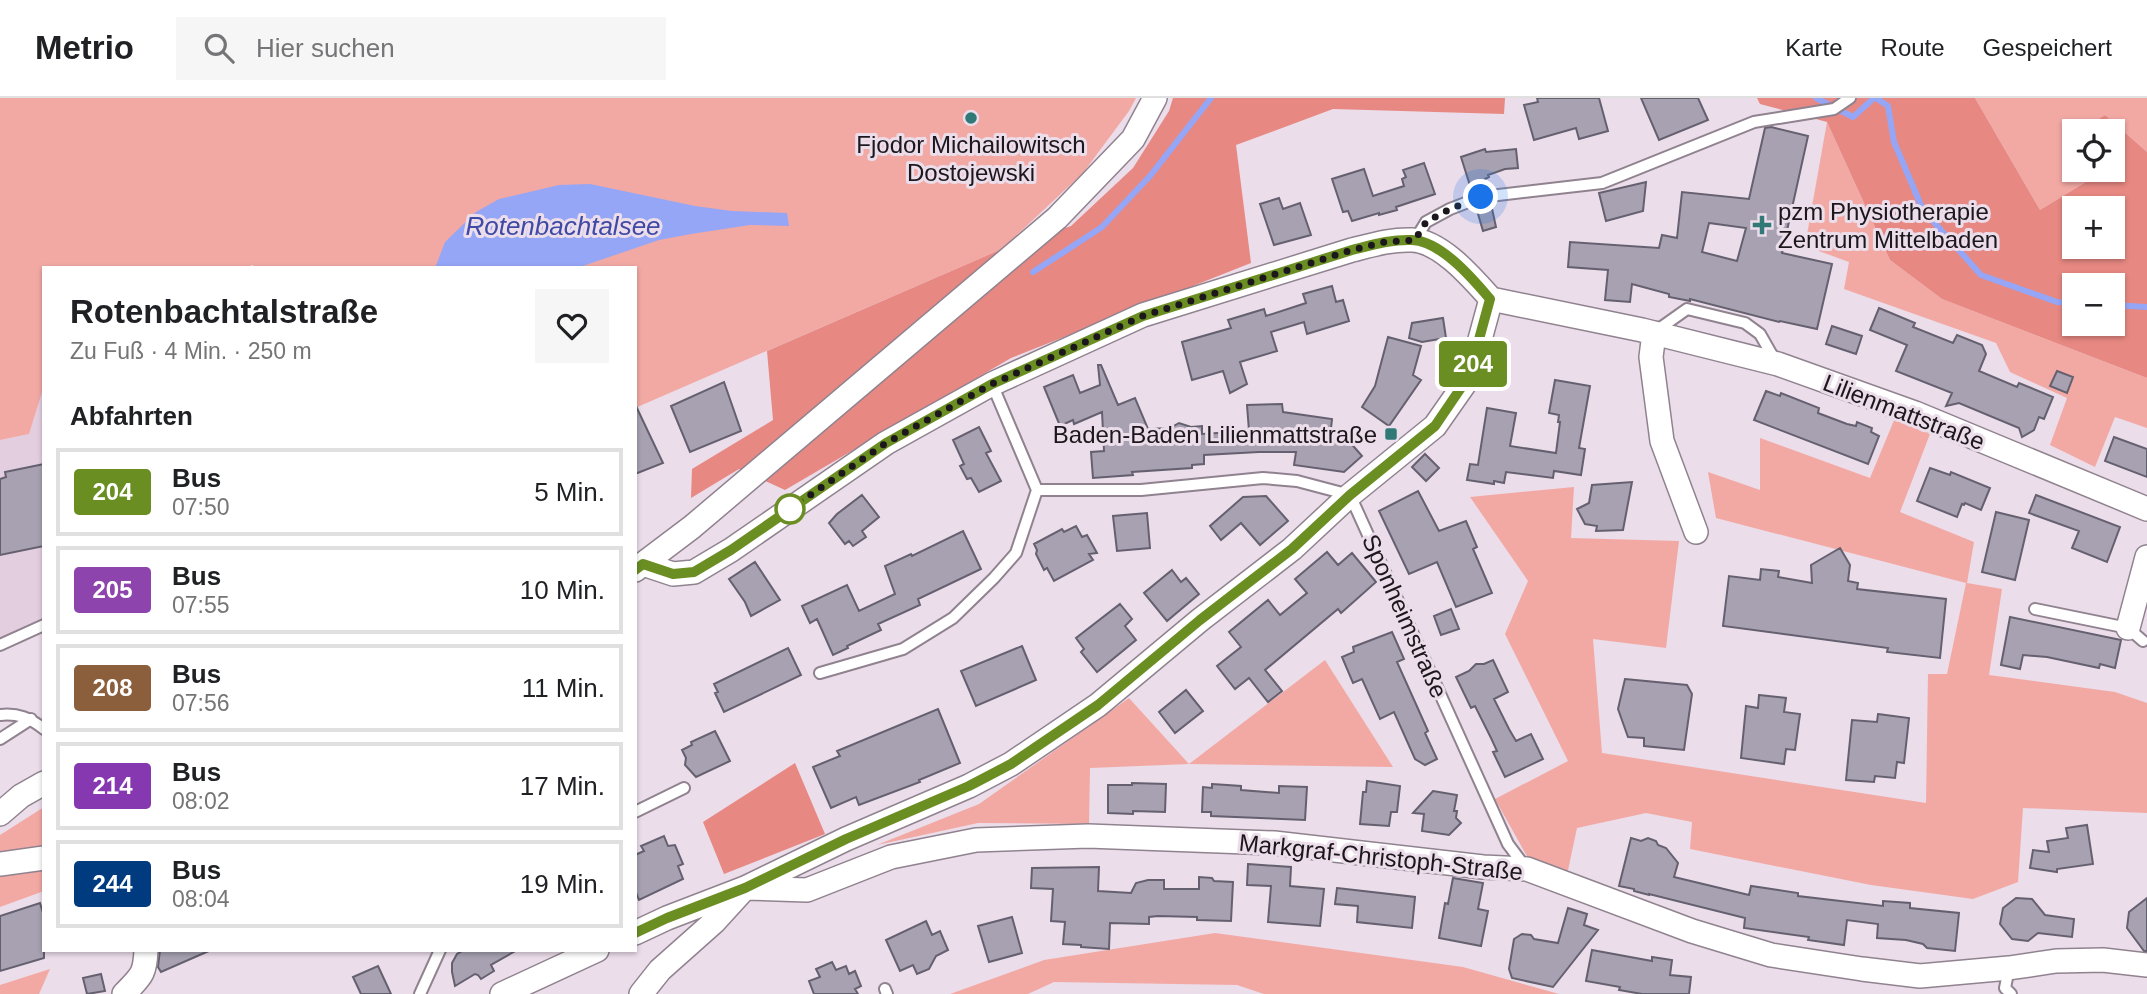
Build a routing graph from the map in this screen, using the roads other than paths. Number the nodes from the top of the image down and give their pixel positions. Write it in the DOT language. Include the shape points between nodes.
graph roads {
  1 [pos="1156,98"];
  2 [pos="1849,99"];
  3 [pos="1415,240"];
  4 [pos="1490,299"];
  5 [pos="1654,333"];
  6 [pos="1778,364"];
  7 [pos="992,384"];
  8 [pos="1037,490"];
  9 [pos="1350,495"];
  10 [pos="2147,509"];
  11 [pos="1696,532"];
  12 [pos="2147,557"];
  13 [pos="639,567"];
  14 [pos="2035,609"];
  15 [pos="42,626"];
  16 [pos="2135,634"];
  17 [pos="0,645"];
  18 [pos="820,673"];
  19 [pos="0,715"];
  20 [pos="31,719"];
  21 [pos="42,727"];
  22 [pos="0,739"];
  23 [pos="42,784"];
  24 [pos="684,788"];
  25 [pos="637,810"];
  26 [pos="0,814"];
  27 [pos="42,858"];
  28 [pos="0,864"];
  29 [pos="1527,869"];
  30 [pos="745,888"];
  31 [pos="637,932"];
  32 [pos="146,952"];
  33 [pos="439,952"];
  34 [pos="593,952"];
  35 [pos="2147,965"];
  36 [pos="2009,968"];
  37 [pos="124,994"];
  38 [pos="421,994"];
  39 [pos="502,994"];
  40 [pos="641,994"];
  41 [pos="2011,994"];
  1 -- 13 [label="street" via="1133,139 1057,218"];
  2 -- 3 [label="lane" via="1834,109 1754,122 1602,183 1481,197 1426,222"];
  3 -- 4 [label="street" via="1454,261"];
  3 -- 7 [label="street" via="1352,250 1143,316"];
  4 -- 5 [label="street, Lilienmattstraße"];
  4 -- 9 [label="street" via="1469,376 1435,426"];
  5 -- 6 [label="street, Lilienmattstraße"];
  5 -- 6 [label="lane" via="1687,309 1745,323 1760,334"];
  5 -- 11 [label="street" via="1651,357 1662,441"];
  6 -- 10 [label="street, Lilienmattstraße" via="1914,413"];
  7 -- 8 [label="lane"];
  7 -- 13 [label="street" via="886,443 694,572 673,574"];
  8 -- 9 [label="lane" via="1141,490 1263,478 1297,481"];
  8 -- 18 [label="lane" via="1016,553 953,618 903,649"];
  9 -- 29 [label="lane, Sponheimstraße" via="1508,844"];
  9 -- 30 [label="street" via="1292,549 1098,705 1011,764"];
  12 -- 16 [label="street"];
  14 -- 16 [label="lane"];
  15 -- 17 [label="lane"];
  19 -- 20 [label="lane"];
  20 -- 21 [label="lane"];
  20 -- 22 [label="lane"];
  23 -- 26 [label="street"];
  24 -- 25 [label="lane"];
  27 -- 28 [label="street"];
  29 -- 30 [label="street, Markgraf-Christoph-Straße" via="1274,843 1088,836 976,841 891,857 807,890"];
  29 -- 36 [label="street, Markgraf-Christoph-Straße" via="1692,931 1771,955 1920,976"];
  30 -- 31 [label="street"];
  30 -- 40 [label="street"];
  32 -- 37 [label="street" via="144,972"];
  33 -- 38 [label="lane"];
  34 -- 39 [label="street"];
  35 -- 36 [label="street, Markgraf-Christoph-Straße" via="2092,960"];
  36 -- 41 [label="lane" via="2005,988"];
}
